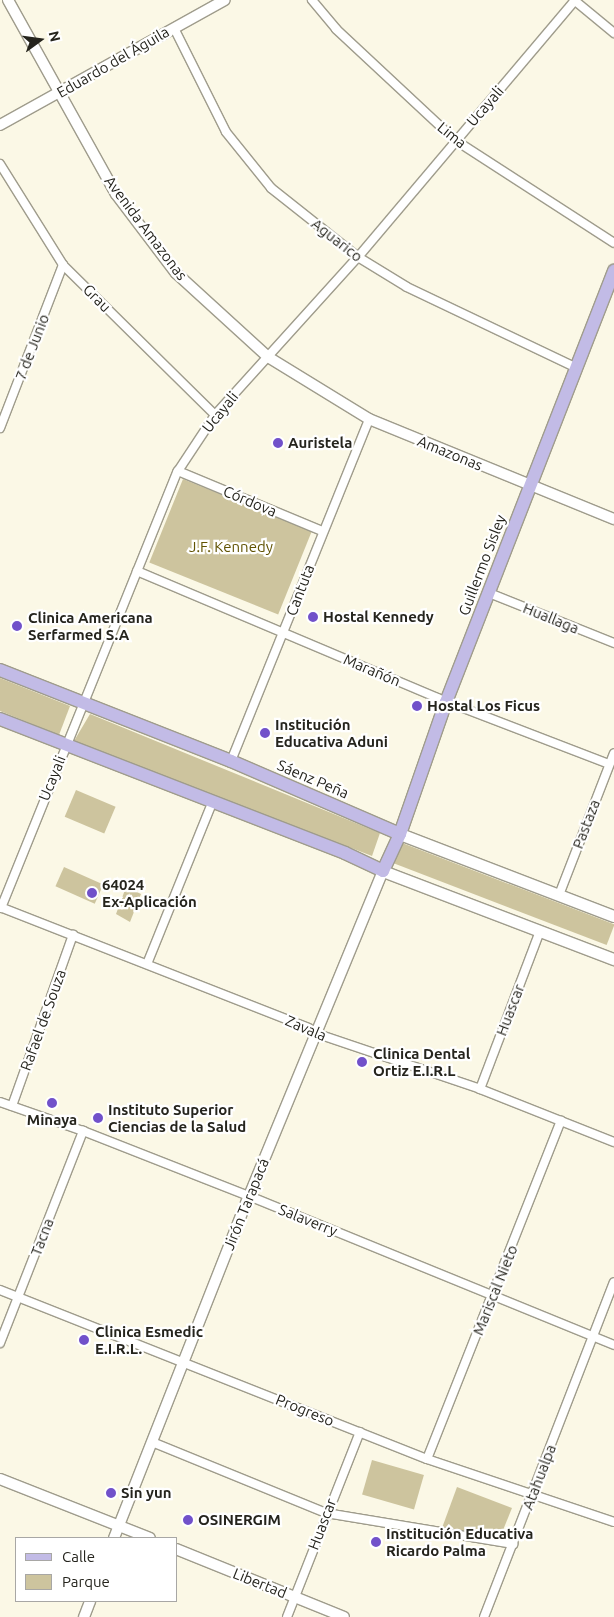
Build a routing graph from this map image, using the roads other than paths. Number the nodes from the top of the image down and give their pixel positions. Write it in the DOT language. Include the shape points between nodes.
graph roads {
  1 [pos="8,0"];
  2 [pos="225,0"];
  3 [pos="312,0"];
  4 [pos="575,0"];
  5 [pos="174,28"];
  6 [pos="614,33"];
  7 [pos="58,93"];
  8 [pos="0,125"];
  9 [pos="455,140"];
  10 [pos="0,164"];
  11 [pos="614,243"];
  12 [pos="358,257"];
  13 [pos="63,265"];
  14 [pos="614,271"];
  15 [pos="268,357"];
  16 [pos="577,368"];
  17 [pos="215,415"];
  18 [pos="368,420"];
  19 [pos="0,428"];
  20 [pos="178,471"];
  21 [pos="531,486"];
  22 [pos="614,519"];
  23 [pos="322,532"];
  24 [pos="137,571"];
  25 [pos="489,593"];
  26 [pos="283,632"];
  27 [pos="614,643"];
  28 [pos="0,670"];
  29 [pos="446,702"];
  30 [pos="84,704"];
  31 [pos="0,719"];
  32 [pos="65,745"];
  33 [pos="614,753"];
  34 [pos="232,761"];
  35 [pos="610,764"];
  36 [pos="212,803"];
  37 [pos="400,834"];
  38 [pos="383,871"];
  39 [pos="558,895"];
  40 [pos="1,908"];
  41 [pos="614,916"];
  42 [pos="540,931"];
  43 [pos="73,935"];
  44 [pos="614,959"];
  45 [pos="147,964"];
  46 [pos="315,1033"];
  47 [pos="480,1089"];
  48 [pos="0,1102"];
  49 [pos="12,1106"];
  50 [pos="561,1121"];
  51 [pos="83,1131"];
  52 [pos="614,1142"];
  53 [pos="249,1196"];
  54 [pos="614,1282"];
  55 [pos="0,1290"];
  56 [pos="493,1296"];
  57 [pos="19,1298"];
  58 [pos="592,1336"];
  59 [pos="0,1343"];
  60 [pos="614,1345"];
  61 [pos="184,1362"];
  62 [pos="360,1432"];
  63 [pos="152,1442"];
  64 [pos="426,1459"];
  65 [pos="0,1479"];
  66 [pos="533,1493"];
  67 [pos="326,1513"];
  68 [pos="614,1522"];
  69 [pos="119,1526"];
  70 [pos="114,1537"];
  71 [pos="147,1537"];
  72 [pos="513,1544"];
  73 [pos="178,1550"];
  74 [pos="295,1597"];
  75 [pos="90,1602"];
  76 [pos="84,1617"];
  77 [pos="287,1617"];
  78 [pos="344,1617"];
  79 [pos="484,1617"];
  1 -- 7 [label="street, Avenida Amazonas"];
  2 -- 5 [label="street, Eduardo del Águila"];
  3 -- 9 [label="street, Lima" via="336,29"];
  4 -- 6 [label="street"];
  4 -- 9 [label="street, Ucayali"];
  5 -- 7 [label="street, Eduardo del Águila"];
  5 -- 12 [label="street, Aguarico" via="226,132 265,181"];
  7 -- 8 [label="street, Eduardo del Águila"];
  7 -- 15 [label="street, Avenida Amazonas" via="116,194 176,273"];
  9 -- 11 [label="street, Lima"];
  9 -- 12 [label="street, Ucayali"];
  10 -- 13 [label="street, Grau"];
  12 -- 15 [label="street, Ucayali"];
  12 -- 16 [label="street, Aguarico" via="407,287"];
  13 -- 17 [label="street, Grau"];
  13 -- 19 [label="street, 7 de Junio"];
  14 -- 16 [label="main road, Guillermo Sisley"];
  15 -- 17 [label="street, Ucayali"];
  15 -- 18 [label="street, Avenida Amazonas"];
  16 -- 21 [label="main road, Guillermo Sisley"];
  17 -- 20 [label="street, Ucayali"];
  18 -- 21 [label="street, Amazonas"];
  18 -- 23 [label="street, Cantuta"];
  20 -- 23 [label="street, Córdova"];
  20 -- 24 [label="street, Ucayali"];
  21 -- 22 [label="street, Amazonas"];
  21 -- 25 [label="main road, Guillermo Sisley"];
  23 -- 26 [label="street, Cantuta"];
  24 -- 26 [label="street, Marañón"];
  24 -- 30 [label="street, Ucayali"];
  25 -- 27 [label="street, Huallaga"];
  25 -- 29 [label="main road, Guillermo Sisley"];
  26 -- 29 [label="street, Marañón"];
  26 -- 34 [label="street, Cantuta"];
  28 -- 30 [label="main road, Sáenz Peña"];
  29 -- 35 [label="street, Marañón"];
  29 -- 37 [label="main road, Guillermo Sisley"];
  30 -- 32 [label="street, Ucayali"];
  30 -- 34 [label="main road, Sáenz Peña"];
  31 -- 32 [label="main road"];
  32 -- 36 [label="main road"];
  32 -- 40 [label="street, Ucayali"];
  33 -- 35 [label="street, Pastaza"];
  34 -- 37 [label="main road, Sáenz Peña"];
  35 -- 39 [label="street, Pastaza"];
  36 -- 38 [label="main road" via="345,853"];
  36 -- 45 [label="street"];
  37 -- 38 [label="main road, Guillermo Sisley"];
  37 -- 39 [label="main road, Sáenz Peña"];
  38 -- 42 [label="main road"];
  38 -- 46 [label="street, Jirón Tarapacá"];
  39 -- 41 [label="main road, Sáenz Peña"];
  40 -- 43 [label="street, Zavala"];
  42 -- 44 [label="main road"];
  42 -- 47 [label="street, Huascar"];
  43 -- 45 [label="street, Zavala"];
  43 -- 49 [label="street, Rafael de Souza"];
  45 -- 46 [label="street, Zavala"];
  46 -- 47 [label="street, Zavala"];
  46 -- 53 [label="street, Jirón Tarapacá"];
  47 -- 50 [label="street, Zavala"];
  48 -- 49 [label="street, Salaverry"];
  49 -- 51 [label="street, Salaverry"];
  50 -- 52 [label="street, Zavala"];
  50 -- 56 [label="street, Mariscal Nieto"];
  51 -- 53 [label="street, Salaverry"];
  51 -- 57 [label="street, Tacna"];
  53 -- 56 [label="street, Salaverry"];
  53 -- 61 [label="street, Jirón Tarapacá"];
  54 -- 58 [label="street, Atahualpa"];
  55 -- 57 [label="street, Progreso"];
  56 -- 58 [label="street, Salaverry"];
  56 -- 64 [label="street, Mariscal Nieto"];
  57 -- 59 [label="street, Tacna"];
  57 -- 61 [label="street, Progreso"];
  58 -- 60 [label="street, Salaverry"];
  58 -- 66 [label="street, Atahualpa"];
  61 -- 62 [label="street, Progreso"];
  61 -- 63 [label="street, Jirón Tarapacá"];
  62 -- 64 [label="street, Progreso"];
  62 -- 67 [label="street, Huascar"];
  63 -- 67 [label="street"];
  63 -- 69 [label="street, Jirón Tarapacá"];
  64 -- 66 [label="street, Progreso"];
  65 -- 69 [label="street"];
  66 -- 68 [label="street, Progreso"];
  66 -- 72 [label="street, Atahualpa"];
  67 -- 72 [label="street"];
  67 -- 74 [label="street, Huascar"];
  69 -- 70 [label="street, Jirón Tarapacá"];
  69 -- 71 [label="street"];
  72 -- 79 [label="street, Atahualpa"];
  73 -- 74 [label="street, Libertad"];
  74 -- 77 [label="street, Huascar"];
  74 -- 78 [label="street, Libertad"];
  75 -- 76 [label="street"];
}
